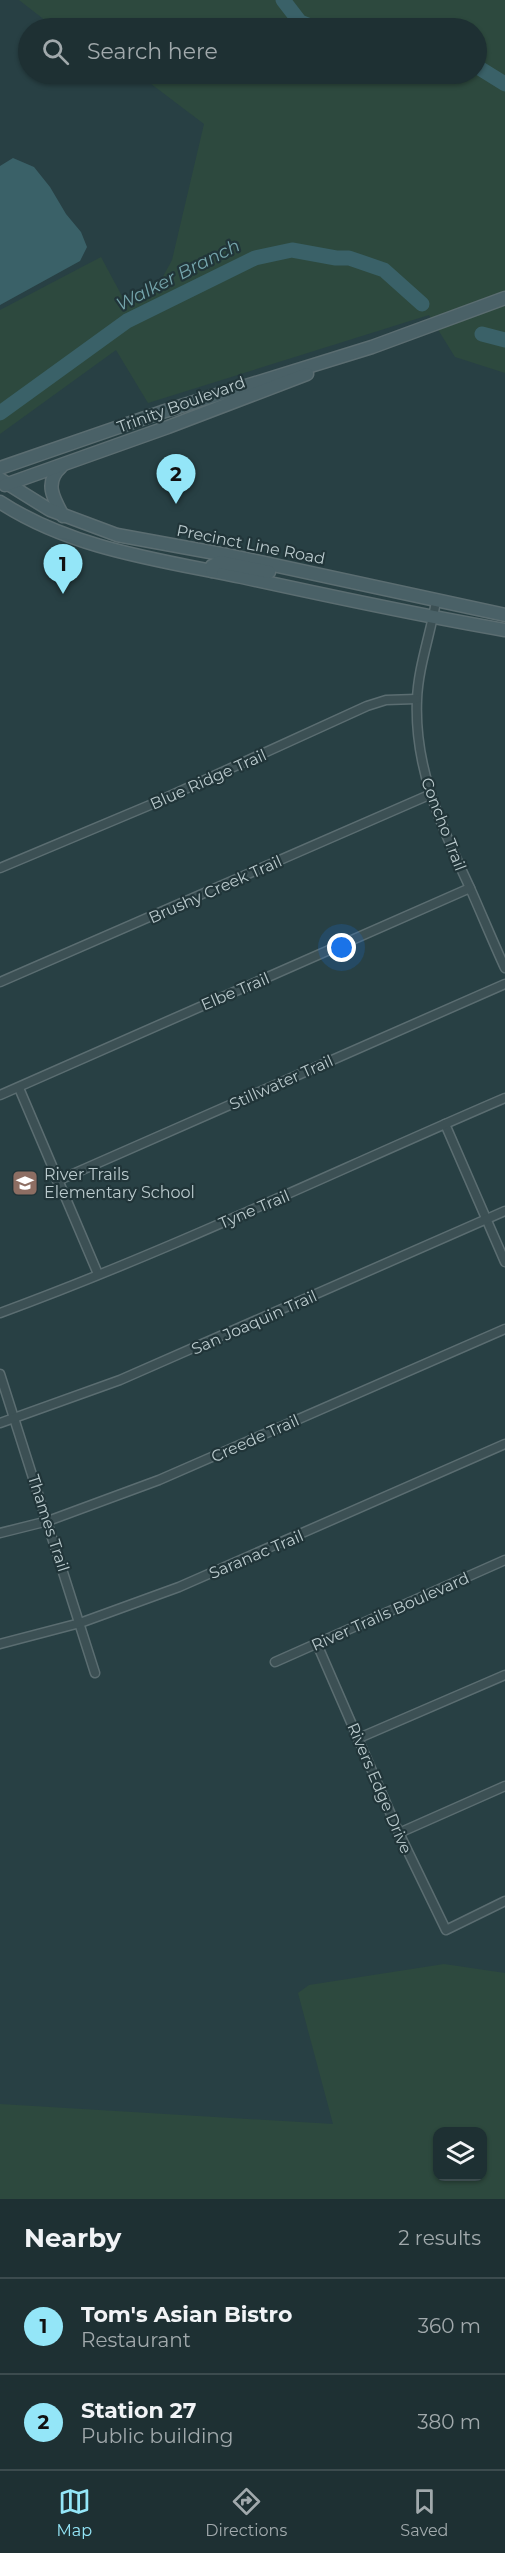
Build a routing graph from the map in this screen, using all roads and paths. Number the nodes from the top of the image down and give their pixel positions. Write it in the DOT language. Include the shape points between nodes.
graph roads {
  1 [pos="505,298"];
  2 [pos="372,347"];
  3 [pos="62,466"];
  4 [pos="0,468"];
  5 [pos="3,483"];
  6 [pos="0,502"];
  7 [pos="63,516"];
  8 [pos="187,547"];
  9 [pos="181,565"];
  10 [pos="212,571"];
  11 [pos="338,579"];
  12 [pos="436,601"];
  13 [pos="505,615"];
  14 [pos="434,618"];
  15 [pos="505,630"];
  16 [pos="416,699"];
  17 [pos="429,795"];
  18 [pos="0,868"];
  19 [pos="470,888"];
  20 [pos="505,968"];
  21 [pos="0,982"];
  22 [pos="505,984"];
  23 [pos="19,1088"];
  24 [pos="0,1095"];
  25 [pos="505,1098"];
  26 [pos="445,1124"];
  27 [pos="57,1181"];
  28 [pos="505,1211"];
  29 [pos="486,1220"];
  30 [pos="505,1262"];
  31 [pos="98,1274"];
  32 [pos="0,1312"];
  33 [pos="505,1329"];
  34 [pos="0,1374"];
  35 [pos="15,1419"];
  36 [pos="0,1424"];
  37 [pos="505,1444"];
  38 [pos="48,1521"];
  39 [pos="0,1533"];
  40 [pos="505,1560"];
  41 [pos="80,1623"];
  42 [pos="0,1644"];
  43 [pos="317,1644"];
  44 [pos="275,1662"];
  45 [pos="95,1673"];
  46 [pos="505,1675"];
  47 [pos="359,1738"];
  48 [pos="505,1786"];
  49 [pos="399,1833"];
  50 [pos="505,1901"];
  1 -- 2 [label="main road, Trinity Boulevard"];
  2 -- 3 [label="main road, Trinity Boulevard"];
  2 -- 4 [label="main road, Trinity Boulevard" via="162,412"];
  3 -- 5 [label="main road, Trinity Boulevard"];
  3 -- 7 [label="main road" via="51,483"];
  5 -- 7 [label="main road, Precinct Line Road"];
  6 -- 9 [label="main road" via="84,541"];
  7 -- 8 [label="main road, Precinct Line Road" via="117,535"];
  8 -- 9 [label="main road"];
  8 -- 11 [label="main road, Precinct Line Road"];
  9 -- 10 [label="main road"];
  10 -- 11 [label="main road" via="220,562 322,582"];
  10 -- 14 [label="main road"];
  11 -- 12 [label="main road, Precinct Line Road"];
  12 -- 13 [label="main road, Precinct Line Road"];
  12 -- 14 [label="street, Concho Trail"];
  14 -- 15 [label="main road"];
  14 -- 16 [label="street, Concho Trail"];
  16 -- 17 [label="street, Concho Trail" via="419,748"];
  16 -- 18 [label="street, Blue Ridge Trail" via="386,700 367,706"];
  17 -- 19 [label="street, Concho Trail"];
  17 -- 21 [label="street, Brushy Creek Trail"];
  19 -- 20 [label="street, Concho Trail"];
  19 -- 23 [label="street, Elbe Trail"];
  22 -- 27 [label="street, Stillwater Trail"];
  23 -- 24 [label="street, Elbe Trail"];
  23 -- 27 [label="street"];
  25 -- 26 [label="street, Tyne Trail"];
  26 -- 29 [label="street"];
  26 -- 31 [label="street, Tyne Trail" via="301,1190"];
  27 -- 31 [label="street"];
  28 -- 29 [label="street, San Joaquin Trail"];
  29 -- 30 [label="street"];
  29 -- 35 [label="street, San Joaquin Trail" via="170,1359"];
  31 -- 32 [label="street, Tyne Trail"];
  33 -- 38 [label="street, Creede Trail" via="159,1480"];
  34 -- 35 [label="street, Thames Trail"];
  35 -- 36 [label="street, San Joaquin Trail"];
  35 -- 38 [label="street, Thames Trail"];
  37 -- 41 [label="street, Saranac Trail" via="179,1587"];
  38 -- 39 [label="street, Creede Trail"];
  38 -- 41 [label="street, Thames Trail"];
  40 -- 43 [label="street, River Trails Boulevard"];
  41 -- 42 [label="street, Saranac Trail"];
  41 -- 45 [label="street, Thames Trail"];
  43 -- 44 [label="street, River Trails Boulevard"];
  43 -- 47 [label="street, Rivers Edge Drive"];
  46 -- 47 [label="street"];
  47 -- 49 [label="street, Rivers Edge Drive"];
  48 -- 49 [label="street"];
  49 -- 50 [label="street, Rivers Edge Drive" via="447,1930"];
}
